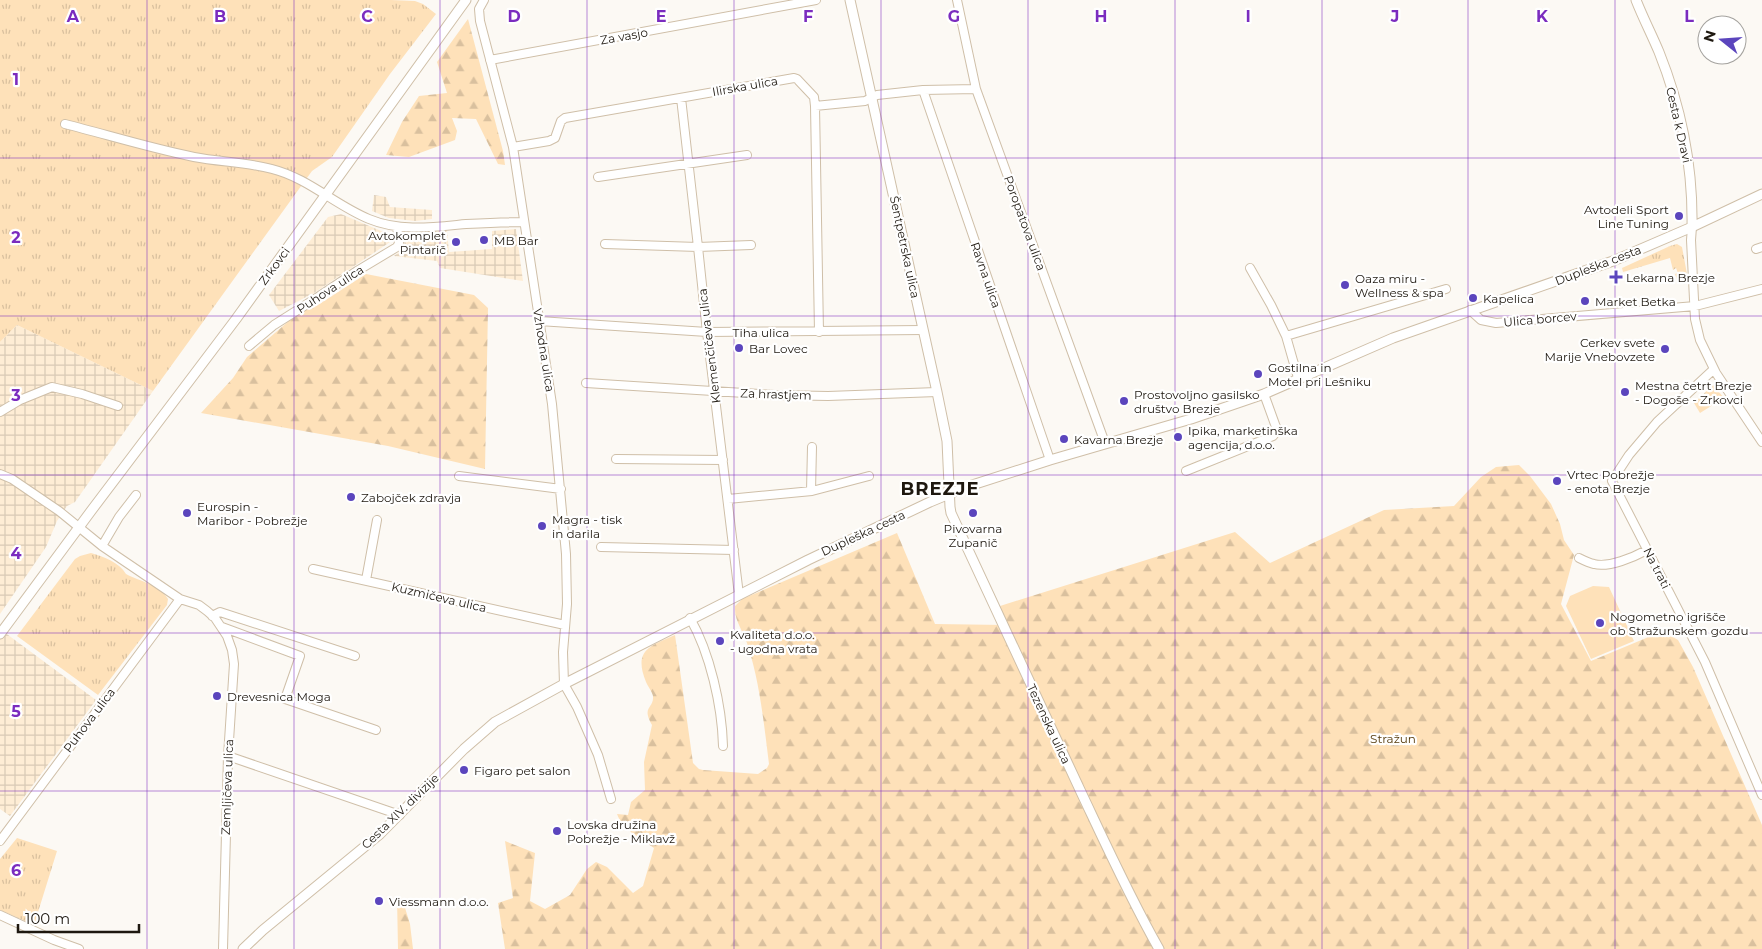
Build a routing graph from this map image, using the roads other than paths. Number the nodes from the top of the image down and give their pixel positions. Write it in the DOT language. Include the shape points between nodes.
graph roads {
  1 [pos="466,0"];
  2 [pos="484,0"];
  3 [pos="816,0"];
  4 [pos="850,0"];
  5 [pos="957,0"];
  6 [pos="1636,0"];
  7 [pos="490,60"];
  8 [pos="976,89"];
  9 [pos="923,90"];
  10 [pos="872,97"];
  11 [pos="680,98"];
  12 [pos="816,106"];
  13 [pos="65,124"];
  14 [pos="513,147"];
  15 [pos="747,155"];
  16 [pos="688,164"];
  17 [pos="598,177"];
  18 [pos="1762,194"];
  19 [pos="326,195"];
  20 [pos="523,222"];
  21 [pos="397,227"];
  22 [pos="1692,227"];
  23 [pos="605,244"];
  24 [pos="751,245"];
  25 [pos="698,247"];
  26 [pos="1250,268"];
  27 [pos="1446,289"];
  28 [pos="1762,289"];
  29 [pos="1695,306"];
  30 [pos="1470,310"];
  31 [pos="539,321"];
  32 [pos="923,330"];
  33 [pos="707,332"];
  34 [pos="819,332"];
  35 [pos="1286,336"];
  36 [pos="249,346"];
  37 [pos="1714,369"];
  38 [pos="1298,378"];
  39 [pos="586,383"];
  40 [pos="714,392"];
  41 [pos="937,392"];
  42 [pos="1264,394"];
  43 [pos="118,406"];
  44 [pos="0,412"];
  45 [pos="1760,440"];
  46 [pos="1105,443"];
  47 [pos="812,447"];
  48 [pos="1762,451"];
  49 [pos="616,459"];
  50 [pos="723,460"];
  51 [pos="1050,460"];
  52 [pos="1186,471"];
  53 [pos="0,474"];
  54 [pos="458,476"];
  55 [pos="869,476"];
  56 [pos="560,489"];
  57 [pos="811,492"];
  58 [pos="136,495"];
  59 [pos="949,495"];
  60 [pos="728,499"];
  61 [pos="377,520"];
  62 [pos="78,528"];
  63 [pos="102,546"];
  64 [pos="601,547"];
  65 [pos="734,550"];
  66 [pos="1647,550"];
  67 [pos="1579,558"];
  68 [pos="313,568"];
  69 [pos="366,580"];
  70 [pos="739,595"];
  71 [pos="180,599"];
  72 [pos="212,616"];
  73 [pos="690,618"];
  74 [pos="565,625"];
  75 [pos="222,627"];
  76 [pos="0,634"];
  77 [pos="355,656"];
  78 [pos="564,684"];
  79 [pos="376,730"];
  80 [pos="723,746"];
  81 [pos="228,756"];
  82 [pos="1762,795"];
  83 [pos="611,799"];
  84 [pos="400,814"];
  85 [pos="0,841"];
  86 [pos="0,915"];
  87 [pos="79,949"];
  88 [pos="223,949"];
  89 [pos="243,949"];
  90 [pos="1159,949"];
  1 -- 19 [label="street, Zrkovci"];
  2 -- 7 [label="street, Vzhodna ulica" via="479,9 480,22"];
  3 -- 7 [label="street, Za vasjo"];
  4 -- 10 [label="street, Šentpetrska ulica"];
  5 -- 8 [label="street, Poropatova ulica"];
  6 -- 22 [label="street, Cesta k Dravi" via="1659,52 1680,116 1691,179"];
  7 -- 14 [label="street, Vzhodna ulica"];
  8 -- 9 [label="street"];
  8 -- 46 [label="street, Poropatova ulica"];
  9 -- 10 [label="street"];
  9 -- 51 [label="street, Ravna ulica"];
  10 -- 12 [label="street" via="865,101"];
  10 -- 32 [label="street, Šentpetrska ulica"];
  11 -- 12 [label="street, Ilirska ulica" via="794,78 811,93"];
  11 -- 14 [label="street, Ilirska ulica" via="565,118 555,138"];
  11 -- 16 [label="street, Klemenčičeva ulica"];
  12 -- 34 [label="street"];
  13 -- 19 [label="street" via="157,149 214,161 272,168 303,180"];
  14 -- 20 [label="street, Vzhodna ulica"];
  15 -- 16 [label="street"];
  16 -- 17 [label="street"];
  16 -- 25 [label="street, Klemenčičeva ulica"];
  18 -- 22 [label="street, Dupleška cesta"];
  19 -- 21 [label="street" via="368,219"];
  19 -- 62 [label="street, Zrkovci"];
  20 -- 21 [label="street"];
  20 -- 31 [label="street, Vzhodna ulica"];
  21 -- 36 [label="street, Puhova ulica" via="397,247 274,325"];
  22 -- 29 [label="street"];
  22 -- 30 [label="street, Dupleška cesta" via="1578,274"];
  23 -- 25 [label="street"];
  24 -- 25 [label="street"];
  25 -- 33 [label="street, Klemenčičeva ulica"];
  26 -- 35 [label="street"];
  27 -- 35 [label="street"];
  28 -- 29 [label="street, Ulica borcev"];
  29 -- 30 [label="street, Ulica borcev" via="1496,323 1481,320"];
  29 -- 37 [label="street" via="1696,327"];
  30 -- 38 [label="street, Dupleška cesta"];
  31 -- 33 [label="street, Tiha ulica"];
  31 -- 56 [label="street, Vzhodna ulica" via="552,404"];
  32 -- 34 [label="street, Tiha ulica"];
  32 -- 41 [label="street, Šentpetrska ulica"];
  33 -- 34 [label="street, Tiha ulica"];
  33 -- 40 [label="street, Klemenčičeva ulica"];
  35 -- 38 [label="street"];
  37 -- 45 [label="street"];
  37 -- 66 [label="street, Na trati" via="1659,420 1629,454 1612,481"];
  38 -- 42 [label="street, Dupleška cesta"];
  39 -- 40 [label="street, Za hrastjem"];
  40 -- 41 [label="street, Za hrastjem" via="828,396"];
  40 -- 50 [label="street, Klemenčičeva ulica"];
  41 -- 59 [label="street, Šentpetrska ulica" via="947,441"];
  42 -- 46 [label="street, Dupleška cesta"];
  42 -- 52 [label="street" via="1276,427 1273,436"];
  43 -- 44 [label="street" via="52,387"];
  45 -- 48 [label="street"];
  46 -- 51 [label="street, Dupleška cesta"];
  47 -- 57 [label="street"];
  49 -- 50 [label="street"];
  50 -- 60 [label="street, Klemenčičeva ulica"];
  51 -- 59 [label="street, Dupleška cesta"];
  53 -- 62 [label="street, Zemljičeva ulica" via="59,511"];
  54 -- 56 [label="street"];
  55 -- 57 [label="street"];
  56 -- 74 [label="street, Vzhodna ulica" via="567,583"];
  57 -- 60 [label="street"];
  58 -- 63 [label="street"];
  59 -- 70 [label="street, Dupleška cesta"];
  59 -- 90 [label="street, Tezenska ulica" via="951,513 989,596"];
  60 -- 65 [label="street, Klemenčičeva ulica"];
  61 -- 69 [label="street"];
  62 -- 63 [label="street, Zemljičeva ulica"];
  62 -- 76 [label="street"];
  63 -- 71 [label="street, Zemljičeva ulica"];
  64 -- 65 [label="street"];
  65 -- 70 [label="street, Klemenčičeva ulica"];
  66 -- 67 [label="street" via="1632,558 1595,565"];
  66 -- 82 [label="street, Na trati" via="1706,662"];
  68 -- 69 [label="street, Kuzmičeva ulica"];
  69 -- 74 [label="street, Kuzmičeva ulica"];
  70 -- 73 [label="street, Dupleška cesta"];
  71 -- 72 [label="street, Zemljičeva ulica" via="199,605"];
  71 -- 85 [label="street, Puhova ulica"];
  72 -- 75 [label="street, Zemljičeva ulica"];
  72 -- 77 [label="street" via="220,612"];
  73 -- 78 [label="street, Dupleška cesta"];
  73 -- 80 [label="street" via="712,674 723,729"];
  74 -- 78 [label="street, Vzhodna ulica"];
  75 -- 79 [label="street, Zemljičeva ulica" via="300,656 285,699"];
  75 -- 81 [label="street, Zemljičeva ulica" via="234,664"];
  78 -- 83 [label="street" via="598,754"];
  78 -- 84 [label="street, Cesta XIV. divizije" via="483,732"];
  81 -- 84 [label="street"];
  81 -- 88 [label="street, Zemljičeva ulica"];
  84 -- 89 [label="street, Cesta XIV. divizije"];
  86 -- 87 [label="street"];
}
